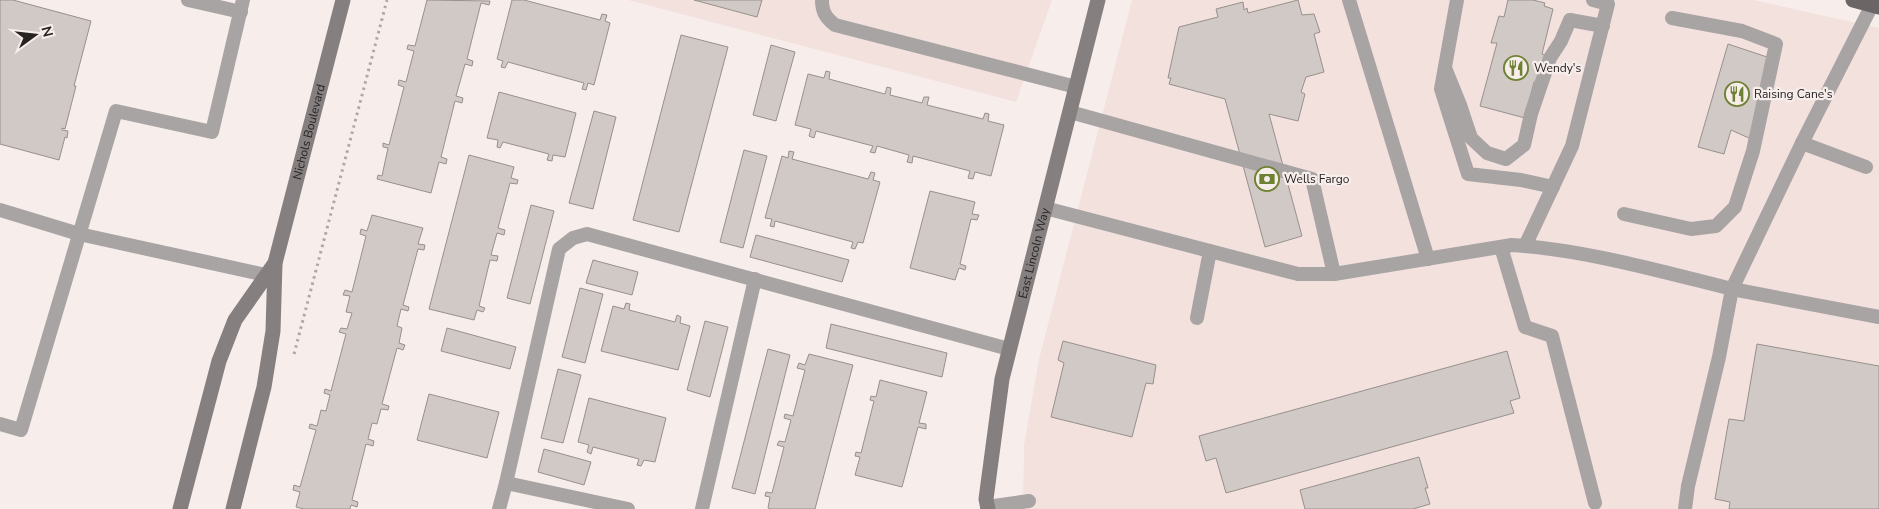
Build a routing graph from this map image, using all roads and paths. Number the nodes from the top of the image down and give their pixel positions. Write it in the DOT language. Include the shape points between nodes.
graph roads {
  1 [pos="188,0"];
  2 [pos="343,0"];
  3 [pos="388,0"];
  4 [pos="822,0"];
  5 [pos="1098,0"];
  6 [pos="1349,0"];
  7 [pos="1458,0"];
  8 [pos="1593,0"];
  9 [pos="1853,0"];
  10 [pos="242,6"];
  11 [pos="1876,6"];
  12 [pos="1672,18"];
  13 [pos="1603,26"];
  14 [pos="1444,68"];
  15 [pos="1076,87"];
  16 [pos="1070,112"];
  17 [pos="1802,143"];
  18 [pos="1866,167"];
  19 [pos="1553,186"];
  20 [pos="1045,208"];
  21 [pos="0,210"];
  22 [pos="1624,214"];
  23 [pos="79,234"];
  24 [pos="1525,246"];
  25 [pos="1501,247"];
  26 [pos="1210,251"];
  27 [pos="1428,259"];
  28 [pos="271,269"];
  29 [pos="1334,274"];
  30 [pos="755,279"];
  31 [pos="1732,290"];
  32 [pos="1197,318"];
  33 [pos="1879,318"];
  34 [pos="1009,349"];
  35 [pos="293,358"];
  36 [pos="0,424"];
  37 [pos="506,482"];
  38 [pos="1029,501"];
  39 [pos="1595,503"];
  40 [pos="988,508"];
  41 [pos="180,509"];
  42 [pos="233,509"];
  43 [pos="498,509"];
  44 [pos="628,509"];
  45 [pos="702,509"];
  46 [pos="1685,509"];
  1 -- 10 [label="lane"];
  2 -- 28 [label="street, Nichols Boulevard"];
  3 -- 35 [label="path"];
  4 -- 15 [label="lane" via="827,19 835,25"];
  5 -- 15 [label="street, East Lincoln Way"];
  6 -- 27 [label="lane"];
  7 -- 14 [label="lane"];
  8 -- 13 [label="lane" via="1608,4"];
  9 -- 11 [label="main road"];
  10 -- 23 [label="lane" via="212,132 116,111"];
  11 -- 17 [label="lane"];
  12 -- 22 [label="lane" via="1742,31 1776,44 1753,151 1735,207 1716,226 1691,229"];
  13 -- 14 [label="lane" via="1570,20 1550,58 1524,145 1506,159 1487,152 1471,138"];
  13 -- 19 [label="lane" via="1572,146"];
  14 -- 19 [label="lane" via="1441,89 1468,174"];
  15 -- 16 [label="street, East Lincoln Way"];
  16 -- 20 [label="street, East Lincoln Way"];
  16 -- 29 [label="lane" via="1312,179"];
  17 -- 18 [label="lane"];
  17 -- 31 [label="lane"];
  19 -- 24 [label="lane"];
  20 -- 26 [label="lane"];
  20 -- 34 [label="street, East Lincoln Way"];
  21 -- 23 [label="lane"];
  23 -- 28 [label="lane"];
  23 -- 36 [label="lane" via="21,430"];
  24 -- 25 [label="lane"];
  24 -- 31 [label="lane" via="1613,260"];
  25 -- 27 [label="lane"];
  25 -- 39 [label="lane" via="1525,327 1552,336"];
  26 -- 29 [label="lane" via="1298,274"];
  26 -- 32 [label="lane"];
  27 -- 29 [label="lane"];
  28 -- 41 [label="street, Nichols Boulevard" via="235,320 218,361"];
  28 -- 42 [label="street, Nichols Boulevard" via="273,331 264,387"];
  30 -- 34 [label="lane"];
  30 -- 37 [label="lane" via="587,234 573,238 559,249"];
  30 -- 45 [label="lane"];
  31 -- 33 [label="lane"];
  31 -- 46 [label="lane"];
  34 -- 40 [label="street, East Lincoln Way" via="1000,392 986,499"];
  37 -- 43 [label="lane"];
  37 -- 44 [label="lane"];
  38 -- 40 [label="lane"];
}
